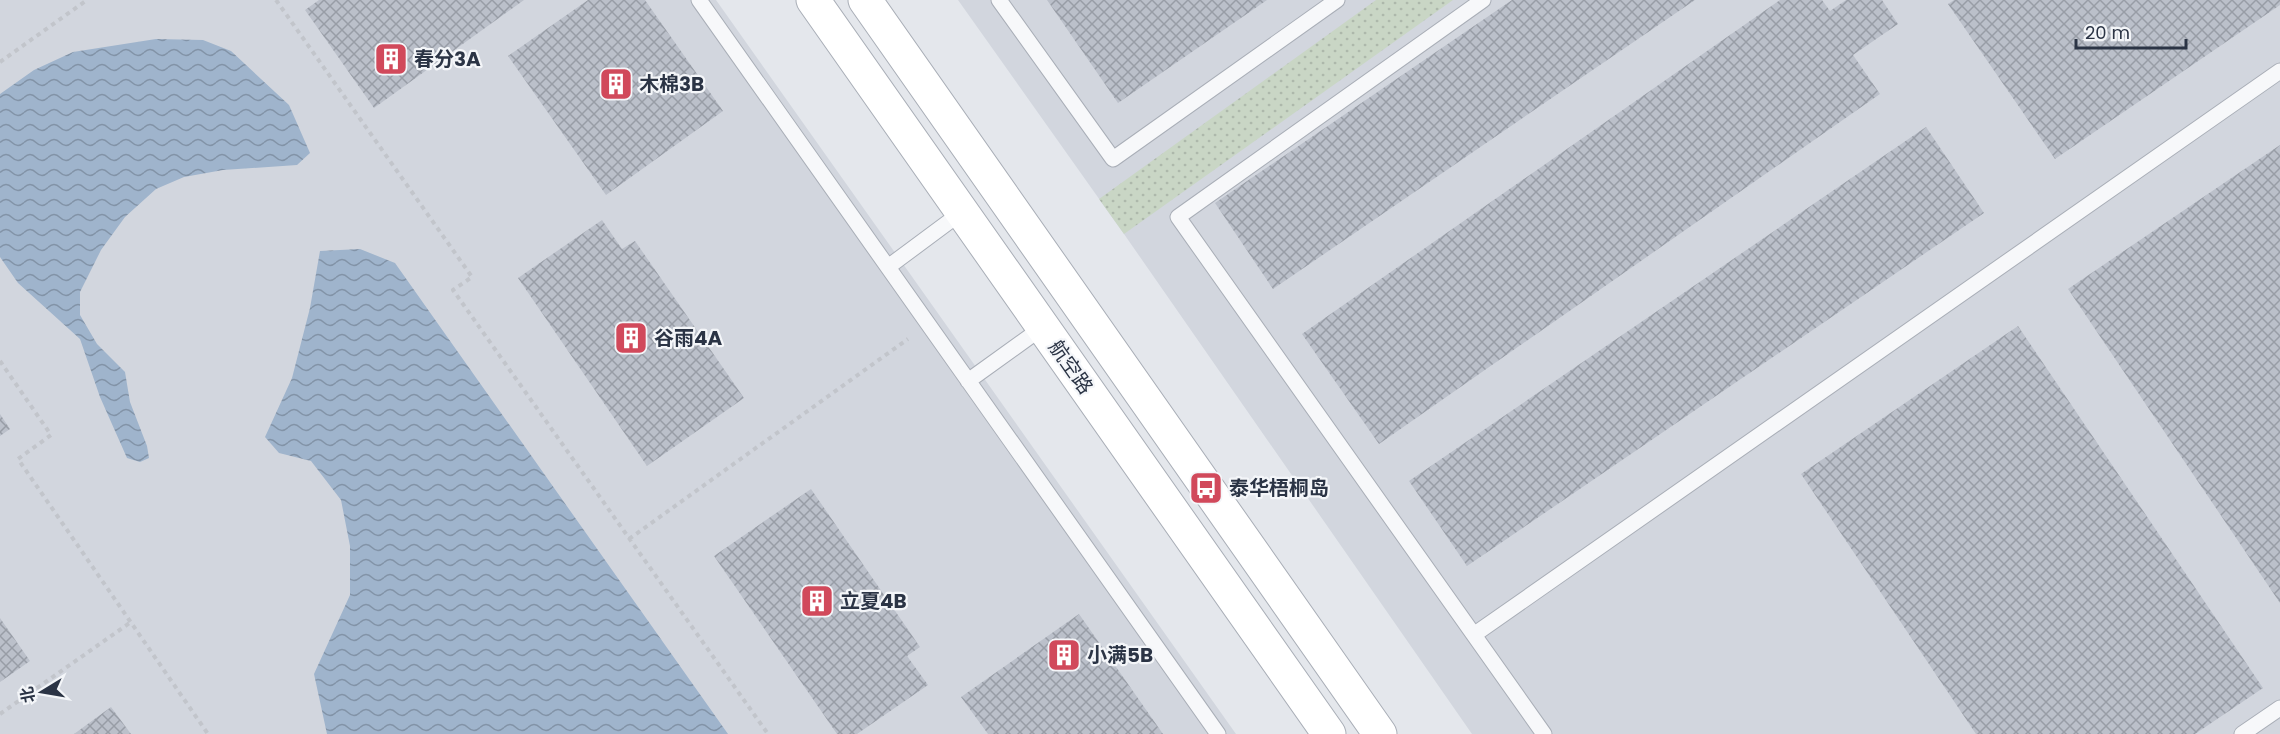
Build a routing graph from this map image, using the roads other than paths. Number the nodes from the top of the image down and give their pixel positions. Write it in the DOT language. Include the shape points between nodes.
graph roads {
  1 [pos="699,0"];
  2 [pos="813,0"];
  3 [pos="865,0"];
  4 [pos="999,0"];
  5 [pos="1337,0"];
  6 [pos="1483,0"];
  7 [pos="2280,71"];
  8 [pos="962,212"];
  9 [pos="888,267"];
  10 [pos="1043,327"];
  11 [pos="968,381"];
  12 [pos="1475,634"];
  13 [pos="2280,708"];
  14 [pos="1218,734"];
  15 [pos="1329,734"];
  16 [pos="1380,734"];
  17 [pos="1544,734"];
  18 [pos="2242,734"];
  1 -- 9 [label="lane"];
  2 -- 8 [label="street, 航空路"];
  3 -- 16 [label="street"];
  4 -- 5 [label="lane" via="1113,159"];
  6 -- 12 [label="lane" via="1178,217"];
  7 -- 12 [label="lane"];
  8 -- 9 [label="lane"];
  8 -- 10 [label="street, 航空路"];
  9 -- 11 [label="lane"];
  10 -- 11 [label="lane"];
  10 -- 15 [label="street, 航空路"];
  11 -- 14 [label="lane"];
  12 -- 17 [label="lane"];
  13 -- 18 [label="lane"];
}
